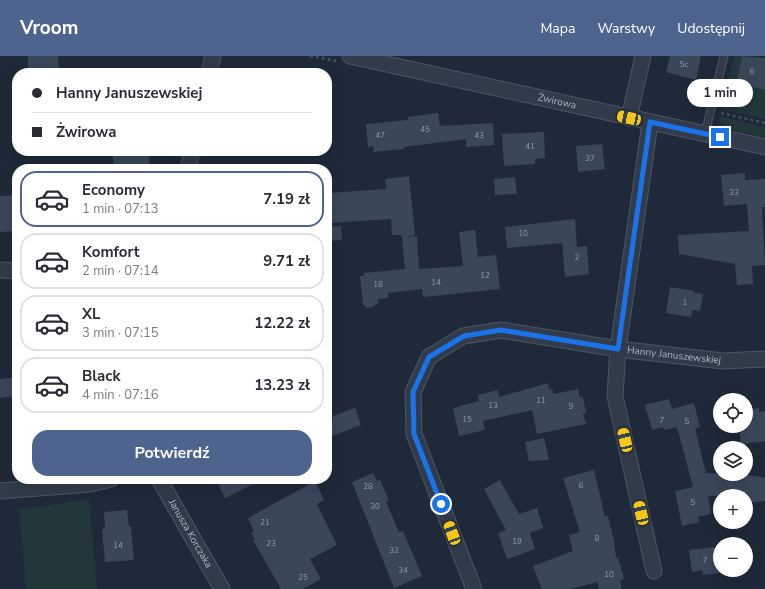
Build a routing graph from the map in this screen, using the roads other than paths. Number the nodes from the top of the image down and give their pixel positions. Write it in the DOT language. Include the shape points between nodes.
graph roads {
  1 [pos="213,56"];
  2 [pos="350,56"];
  3 [pos="643,56"];
  4 [pos="724,56"];
  5 [pos="211,68"];
  6 [pos="629,118"];
  7 [pos="650,122"];
  8 [pos="705,134"];
  9 [pos="765,147"];
  10 [pos="0,270"];
  11 [pos="12,271"];
  12 [pos="618,349"];
  13 [pos="765,359"];
  14 [pos="90,484"];
  15 [pos="162,484"];
  16 [pos="0,490"];
  17 [pos="654,571"];
  18 [pos="222,589"];
  19 [pos="474,589"];
  1 -- 5 [label="street"];
  2 -- 6 [label="street, Żwirowa"];
  3 -- 6 [label="street"];
  4 -- 8 [label="lane"];
  6 -- 7 [label="street, Żwirowa"];
  7 -- 8 [label="street, Żwirowa"];
  7 -- 12 [label="street"];
  8 -- 9 [label="street, Żwirowa"];
  10 -- 11 [label="street"];
  12 -- 13 [label="street, Hanny Januszewskiej" via="723,361"];
  12 -- 17 [label="street" via="615,396"];
  12 -- 19 [label="street, Hanny Januszewskiej" via="501,330 464,336 429,357 413,392 414,434"];
  14 -- 16 [label="street"];
  15 -- 18 [label="street, Janusza Korczaka"];
}
